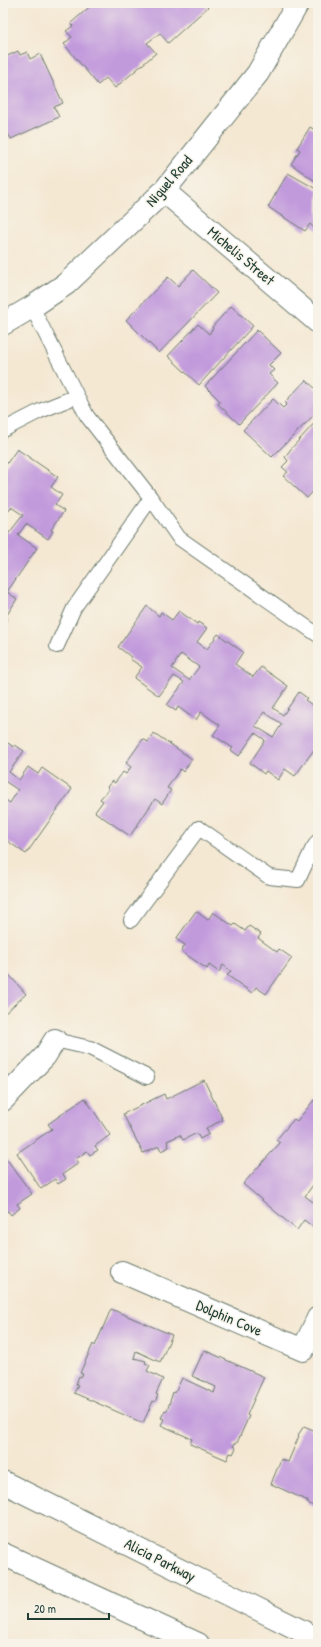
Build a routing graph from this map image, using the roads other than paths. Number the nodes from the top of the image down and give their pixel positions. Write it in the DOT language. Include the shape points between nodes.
graph roads {
  1 [pos="298,3"];
  2 [pos="164,191"];
  3 [pos="32,307"];
  4 [pos="318,322"];
  5 [pos="3,324"];
  6 [pos="77,396"];
  7 [pos="3,430"];
  8 [pos="151,498"];
  9 [pos="318,634"];
  10 [pos="57,646"];
  11 [pos="318,841"];
  12 [pos="131,920"];
  13 [pos="55,1040"];
  14 [pos="147,1077"];
  15 [pos="3,1100"];
  16 [pos="122,1272"];
  17 [pos="318,1318"];
  18 [pos="3,1482"];
  19 [pos="3,1554"];
  20 [pos="318,1639"];
  21 [pos="198,1644"];
  1 -- 2 [label="main road, Niguel Road" via="258,72"];
  2 -- 3 [label="main road, Niguel Road" via="66,284"];
  2 -- 4 [label="main road, Michelis Street"];
  3 -- 5 [label="main road, Niguel Road"];
  3 -- 6 [label="lane"];
  6 -- 7 [label="lane"];
  6 -- 8 [label="lane" via="87,416"];
  8 -- 9 [label="lane" via="179,538"];
  8 -- 10 [label="lane" via="74,608"];
  11 -- 12 [label="lane" via="298,880 269,877 199,828"];
  13 -- 14 [label="lane" via="90,1048"];
  13 -- 15 [label="main road" via="45,1056"];
  16 -- 17 [label="main road, Dolphin Cove" via="303,1350"];
  18 -- 20 [label="main road, Alicia Parkway"];
  19 -- 21 [label="main road"];
}
